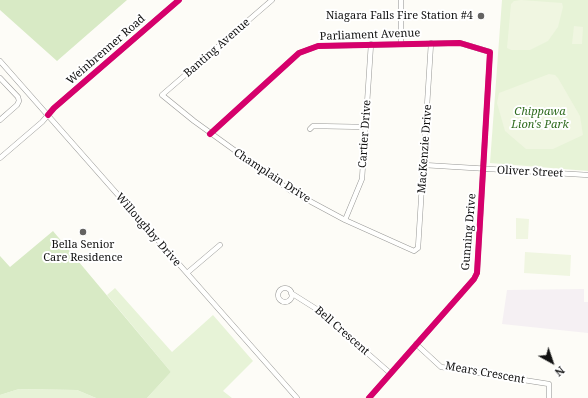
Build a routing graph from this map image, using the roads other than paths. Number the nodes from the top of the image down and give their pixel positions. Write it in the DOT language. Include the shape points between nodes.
graph roads {
  1 [pos="179,0"];
  2 [pos="272,0"];
  3 [pos="401,0"];
  4 [pos="401,43"];
  5 [pos="431,43"];
  6 [pos="371,44"];
  7 [pos="490,52"];
  8 [pos="1,63"];
  9 [pos="0,78"];
  10 [pos="162,95"];
  11 [pos="48,115"];
  12 [pos="0,120"];
  13 [pos="366,127"];
  14 [pos="310,129"];
  15 [pos="210,134"];
  16 [pos="0,158"];
  17 [pos="424,165"];
  18 [pos="484,169"];
  19 [pos="588,175"];
  20 [pos="345,220"];
  21 [pos="220,245"];
  22 [pos="414,251"];
  23 [pos="187,273"];
  24 [pos="291,293"];
  25 [pos="416,344"];
  26 [pos="390,373"];
  27 [pos="297,398"];
  28 [pos="369,398"];
  29 [pos="549,398"];
  1 -- 11 [label="street, Weinbrenner Road"];
  2 -- 10 [label="street, Banting Avenue"];
  3 -- 4 [label="street"];
  4 -- 5 [label="street, Parliament Avenue"];
  4 -- 6 [label="street, Parliament Avenue"];
  5 -- 7 [label="street, Parliament Avenue" via="464,43"];
  5 -- 17 [label="street, MacKenzie Drive"];
  6 -- 13 [label="street, Cartier Drive"];
  6 -- 15 [label="street, Parliament Avenue" via="318,46 299,53"];
  7 -- 18 [label="street, Gunning Drive"];
  8 -- 11 [label="street, Willoughby Drive"];
  9 -- 12 [label="street" via="19,101"];
  10 -- 15 [label="street, Champlain Drive"];
  11 -- 16 [label="street, Weinbrenner Road"];
  11 -- 23 [label="street, Willoughby Drive"];
  13 -- 14 [label="street" via="313,126"];
  13 -- 20 [label="street, Cartier Drive" via="362,179"];
  15 -- 20 [label="street, Champlain Drive" via="287,189"];
  17 -- 18 [label="street, Oliver Street"];
  17 -- 22 [label="street, MacKenzie Drive" via="418,248"];
  18 -- 19 [label="street, Oliver Street"];
  18 -- 25 [label="street, Gunning Drive" via="477,273"];
  20 -- 22 [label="street, Champlain Drive"];
  21 -- 23 [label="street"];
  23 -- 27 [label="street, Willoughby Drive"];
  24 -- 26 [label="street, Bell Crescent" via="318,310"];
  25 -- 26 [label="street, Gunning Drive"];
  25 -- 29 [label="street, Mears Crescent" via="441,367 549,384"];
  26 -- 28 [label="street, Gunning Drive"];
}
